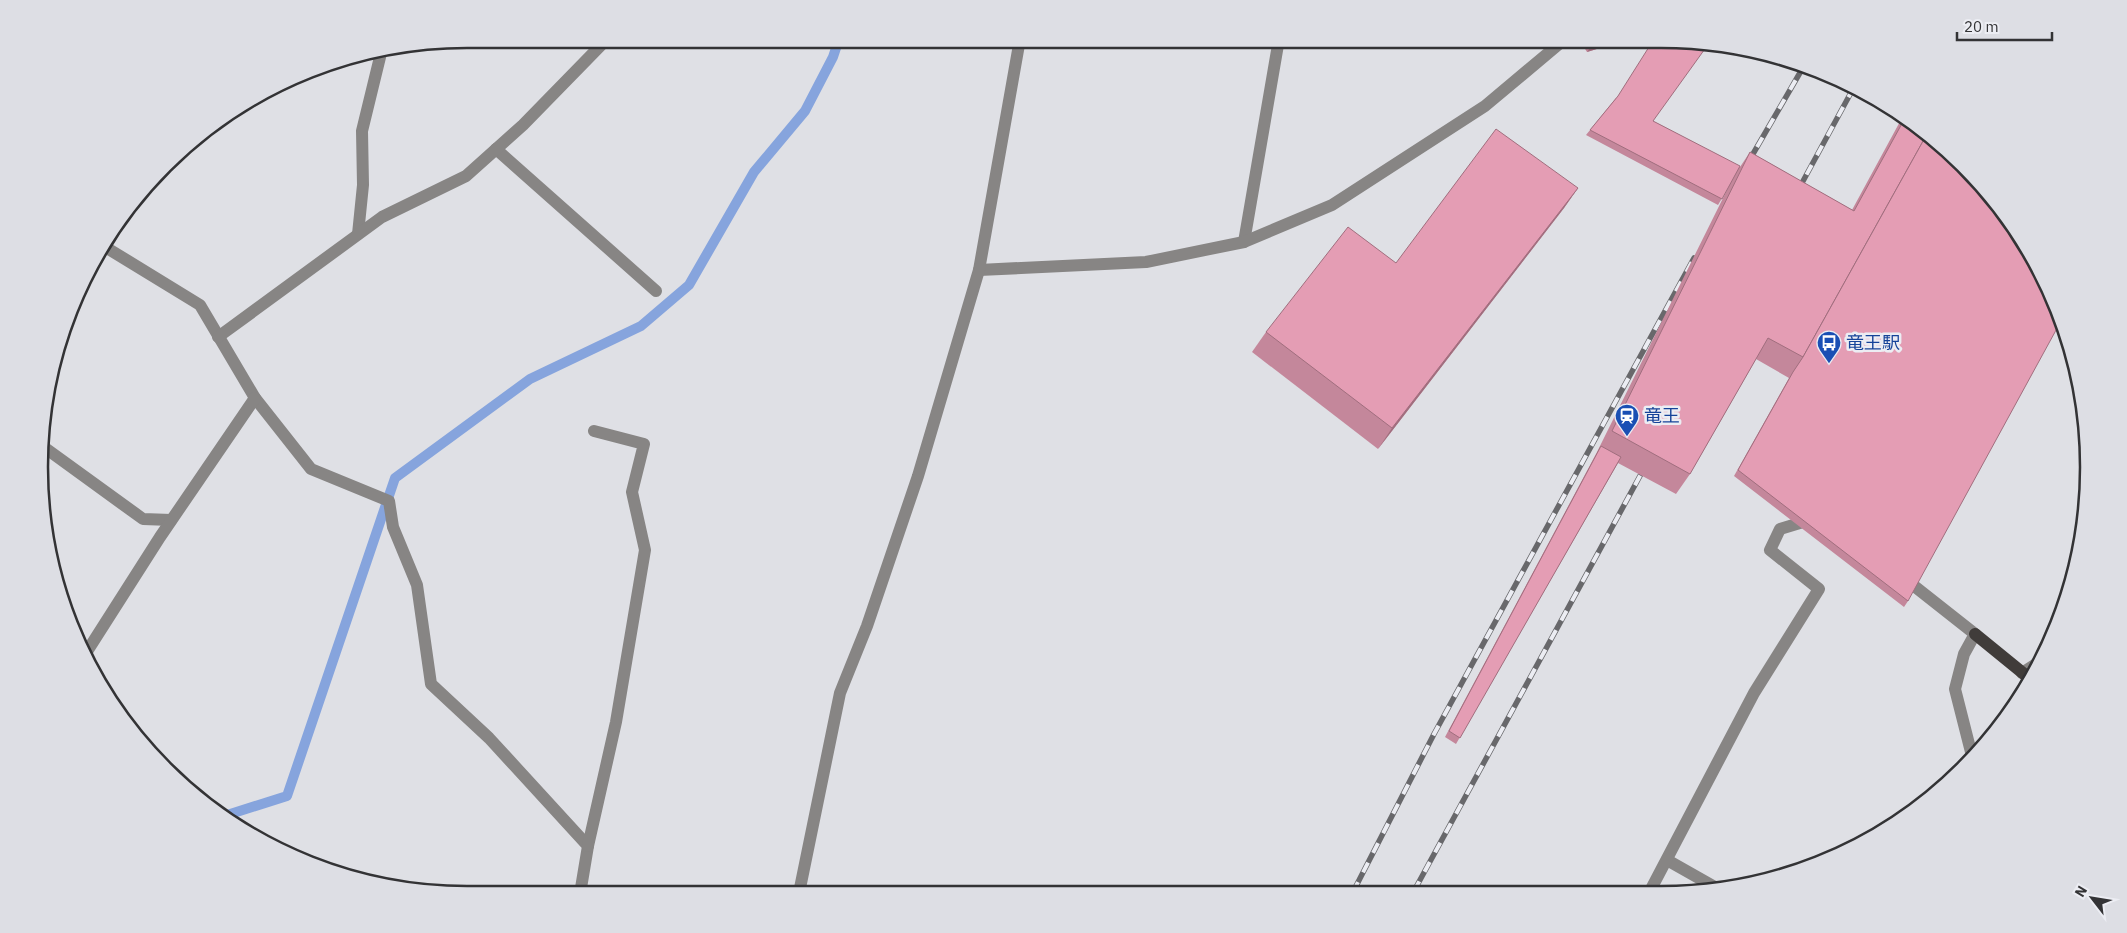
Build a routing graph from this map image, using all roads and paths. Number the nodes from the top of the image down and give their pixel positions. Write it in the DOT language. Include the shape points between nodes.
graph roads {
  1 [pos="598,48"];
  2 [pos="1018,48"];
  3 [pos="1277,48"];
  4 [pos="1554,48"];
  5 [pos="380,57"];
  6 [pos="496,149"];
  7 [pos="358,234"];
  8 [pos="1244,242"];
  9 [pos="109,249"];
  10 [pos="980,270"];
  11 [pos="656,292"];
  12 [pos="218,337"];
  13 [pos="255,398"];
  14 [pos="594,432"];
  15 [pos="48,450"];
  16 [pos="1822,512"];
  17 [pos="171,520"];
  18 [pos="1897,573"];
  19 [pos="1975,634"];
  20 [pos="89,648"];
  21 [pos="2024,674"];
  22 [pos="1970,749"];
  23 [pos="588,846"];
  24 [pos="1667,860"];
  25 [pos="1707,883"];
  26 [pos="581,886"];
  27 [pos="800,886"];
  28 [pos="1653,886"];
  1 -- 6 [label="street"];
  2 -- 10 [label="street"];
  3 -- 8 [label="street"];
  4 -- 8 [label="street" via="1485,106 1332,205"];
  5 -- 7 [label="street" via="362,131 363,185"];
  6 -- 7 [label="street" via="466,176 382,217"];
  6 -- 11 [label="street"];
  7 -- 12 [label="street"];
  8 -- 10 [label="street" via="1146,262"];
  9 -- 12 [label="street" via="200,305"];
  10 -- 27 [label="street" via="918,476 867,626 840,693"];
  12 -- 13 [label="street"];
  13 -- 17 [label="street"];
  13 -- 23 [label="street" via="312,469 389,501 393,527 417,585 431,684 489,738"];
  14 -- 23 [label="street" via="644,444 632,492 645,550 616,722"];
  15 -- 17 [label="street" via="143,519"];
  16 -- 24 [label="street" via="1780,529 1770,550 1819,589 1754,693"];
  17 -- 20 [label="street"];
  18 -- 19 [label="street"];
  19 -- 21 [label="main road"];
  19 -- 22 [label="street" via="1964,654 1955,689"];
  23 -- 26 [label="street"];
  24 -- 25 [label="street"];
  24 -- 28 [label="street"];
}
